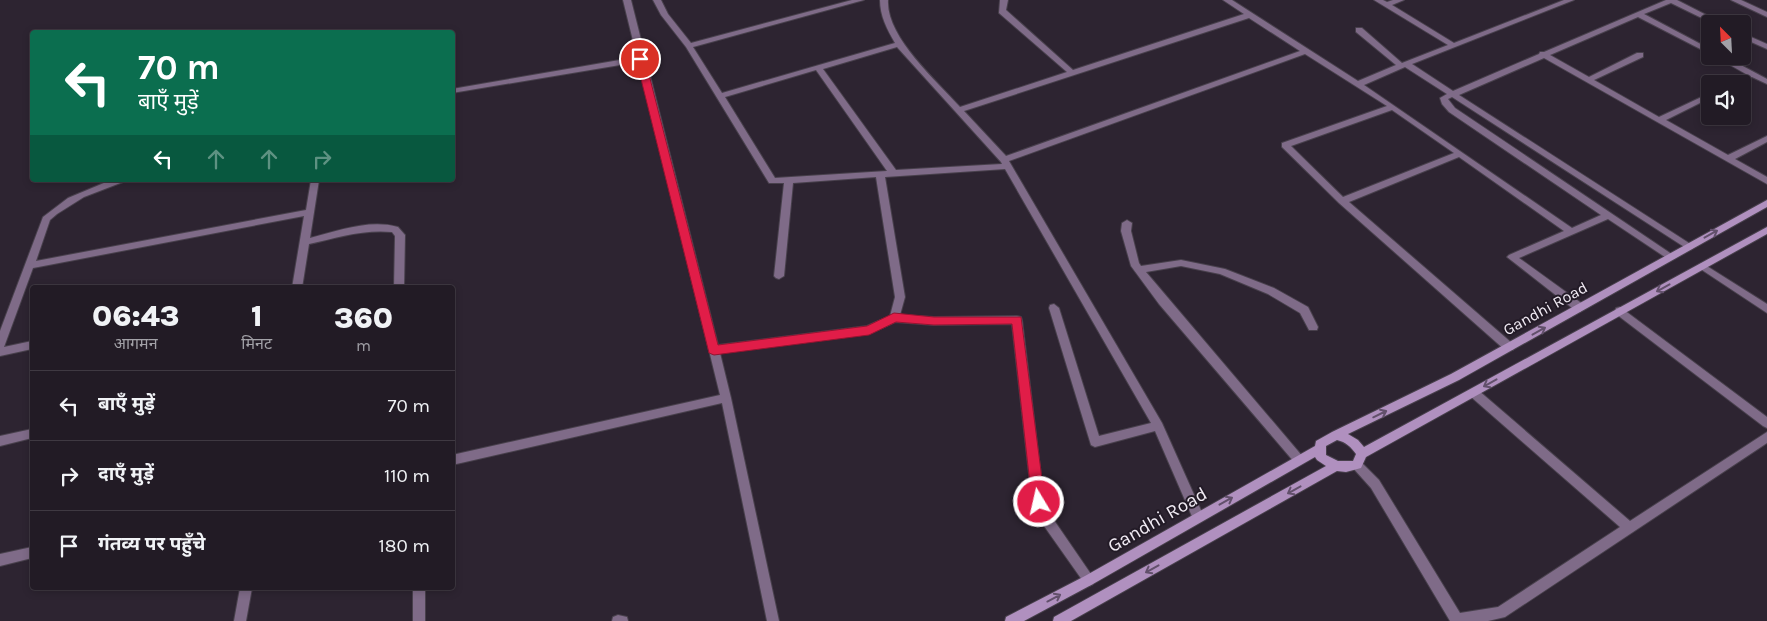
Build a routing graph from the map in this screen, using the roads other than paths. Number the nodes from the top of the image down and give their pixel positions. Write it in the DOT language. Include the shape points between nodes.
graph roads {
  1 [pos="627,0"];
  2 [pos="657,0"];
  3 [pos="860,0"];
  4 [pos="884,0"];
  5 [pos="1004,0"];
  6 [pos="1227,0"];
  7 [pos="1378,0"];
  8 [pos="1400,0"];
  9 [pos="1570,0"];
  10 [pos="1672,0"];
  11 [pos="1735,0"];
  12 [pos="1386,5"];
  13 [pos="1638,14"];
  14 [pos="1250,15"];
  15 [pos="1702,15"];
  16 [pos="1767,15"];
  17 [pos="1359,30"];
  18 [pos="1751,38"];
  19 [pos="1764,43"];
  20 [pos="899,44"];
  21 [pos="1453,45"];
  22 [pos="689,46"];
  23 [pos="1701,47"];
  24 [pos="1306,51"];
  25 [pos="1543,54"];
  26 [pos="1640,55"];
  27 [pos="640,59"];
  28 [pos="1403,65"];
  29 [pos="1735,65"];
  30 [pos="818,67"];
  31 [pos="1072,73"];
  32 [pos="1752,74"];
  33 [pos="1588,80"];
  34 [pos="1767,82"];
  35 [pos="1358,84"];
  36 [pos="455,90"];
  37 [pos="1452,94"];
  38 [pos="720,96"];
  39 [pos="1701,99"];
  40 [pos="1392,107"];
  41 [pos="959,110"];
  42 [pos="1659,120"];
  43 [pos="1767,139"];
  44 [pos="1460,154"];
  45 [pos="1728,159"];
  46 [pos="1006,163"];
  47 [pos="893,173"];
  48 [pos="880,174"];
  49 [pos="789,180"];
  50 [pos="1767,181"];
  51 [pos="115,182"];
  52 [pos="315,182"];
  53 [pos="1342,201"];
  54 [pos="1767,203"];
  55 [pos="310,212"];
  56 [pos="1609,215"];
  57 [pos="1127,223"];
  58 [pos="1767,230"];
  59 [pos="1570,231"];
  60 [pos="304,242"];
  61 [pos="1689,247"];
  62 [pos="1672,257"];
  63 [pos="30,265"];
  64 [pos="1702,266"];
  65 [pos="1140,270"];
  66 [pos="779,276"];
  67 [pos="297,285"];
  68 [pos="399,285"];
  69 [pos="1054,308"];
  70 [pos="1580,308"];
  71 [pos="1767,309"];
  72 [pos="1620,311"];
  73 [pos="894,318"];
  74 [pos="1313,327"];
  75 [pos="0,345"];
  76 [pos="30,345"];
  77 [pos="1509,347"];
  78 [pos="714,350"];
  79 [pos="0,352"];
  80 [pos="1474,393"];
  81 [pos="726,398"];
  82 [pos="1767,423"];
  83 [pos="1158,426"];
  84 [pos="30,434"];
  85 [pos="1336,435"];
  86 [pos="1767,437"];
  87 [pos="0,441"];
  88 [pos="1320,449"];
  89 [pos="455,459"];
  90 [pos="1359,459"];
  91 [pos="1299,460"];
  92 [pos="1336,466"];
  93 [pos="1198,517"];
  94 [pos="1629,528"];
  95 [pos="30,553"];
  96 [pos="0,560"];
  97 [pos="1089,580"];
  98 [pos="246,590"];
  99 [pos="419,590"];
  100 [pos="1457,620"];
  101 [pos="240,621"];
  102 [pos="419,621"];
  103 [pos="618,621"];
  104 [pos="622,621"];
  105 [pos="773,621"];
  106 [pos="1011,621"];
  107 [pos="1059,621"];
  1 -- 27 [label="street"];
  2 -- 22 [label="street"];
  3 -- 22 [label="street"];
  4 -- 20 [label="street" via="891,30"];
  5 -- 31 [label="street" via="1002,10"];
  6 -- 14 [label="street"];
  7 -- 12 [label="street"];
  8 -- 12 [label="street"];
  9 -- 21 [label="street"];
  10 -- 13 [label="street"];
  10 -- 15 [label="street"];
  11 -- 16 [label="street"];
  12 -- 21 [label="street"];
  13 -- 23 [label="street"];
  13 -- 25 [label="street"];
  14 -- 24 [label="street"];
  14 -- 31 [label="street"];
  17 -- 28 [label="street"];
  18 -- 19 [label="street"];
  20 -- 30 [label="street"];
  20 -- 41 [label="street"];
  21 -- 28 [label="street"];
  22 -- 38 [label="street"];
  24 -- 35 [label="street"];
  24 -- 46 [label="street"];
  25 -- 33 [label="street"];
  25 -- 37 [label="street"];
  26 -- 33 [label="street"];
  27 -- 36 [label="street"];
  27 -- 78 [label="street"];
  28 -- 35 [label="street"];
  28 -- 37 [label="street"];
  29 -- 32 [label="street"];
  30 -- 38 [label="street"];
  30 -- 47 [label="street"];
  31 -- 41 [label="street"];
  32 -- 34 [label="street"];
  33 -- 42 [label="street"];
  35 -- 40 [label="street"];
  37 -- 56 [label="street" via="1444,98 1452,110"];
  37 -- 61 [label="street"];
  38 -- 49 [label="street" via="772,181"];
  39 -- 42 [label="street"];
  40 -- 44 [label="street"];
  40 -- 53 [label="street" via="1285,145"];
  41 -- 46 [label="street"];
  42 -- 45 [label="street"];
  43 -- 45 [label="street"];
  44 -- 53 [label="street"];
  44 -- 59 [label="street"];
  45 -- 50 [label="street"];
  46 -- 47 [label="street"];
  46 -- 83 [label="street"];
  47 -- 48 [label="street"];
  48 -- 49 [label="street"];
  48 -- 73 [label="street" via="900,297"];
  49 -- 66 [label="street"];
  51 -- 63 [label="street" via="75,198 46,219"];
  52 -- 55 [label="street"];
  53 -- 77 [label="street"];
  61 -- 54 [label="main road, Gandhi Road, one-way"];
  55 -- 60 [label="street"];
  55 -- 63 [label="street"];
  56 -- 59 [label="street"];
  56 -- 62 [label="street"];
  57 -- 65 [label="street" via="1134,264"];
  58 -- 64 [label="main road"];
  59 -- 70 [label="street" via="1512,256"];
  60 -- 67 [label="street"];
  60 -- 68 [label="street" via="368,229 395,229 400,235"];
  61 -- 62 [label="main road, Gandhi Road"];
  62 -- 70 [label="main road, Gandhi Road"];
  63 -- 75 [label="street"];
  64 -- 71 [label="street"];
  64 -- 72 [label="main road, one-way"];
  65 -- 74 [label="street" via="1181,263 1222,271 1271,291 1304,310"];
  65 -- 91 [label="street"];
  69 -- 83 [label="street" via="1095,442"];
  77 -- 70 [label="main road, Gandhi Road, one-way"];
  72 -- 80 [label="main road, one-way"];
  72 -- 82 [label="street"];
  73 -- 78 [label="street" via="869,330"];
  73 -- 97 [label="street" via="1017,320 1041,512"];
  76 -- 79 [label="street"];
  85 -- 77 [label="main road, Gandhi Road, one-way"];
  78 -- 81 [label="street"];
  80 -- 90 [label="main road"];
  80 -- 94 [label="street"];
  81 -- 89 [label="street"];
  81 -- 105 [label="street"];
  83 -- 93 [label="street"];
  84 -- 87 [label="street"];
  85 -- 88 [label="main road" via="1320,444"];
  85 -- 90 [label="main road" via="1356,443"];
  86 -- 94 [label="street"];
  88 -- 91 [label="main road, Gandhi Road"];
  88 -- 92 [label="main road" via="1321,456"];
  90 -- 92 [label="main road" via="1343,468"];
  90 -- 100 [label="street"];
  93 -- 91 [label="main road, Gandhi Road, one-way"];
  92 -- 107 [label="main road, one-way"];
  93 -- 97 [label="main road, Gandhi Road"];
  94 -- 100 [label="street" via="1500,613"];
  95 -- 96 [label="street"];
  106 -- 97 [label="main road, Gandhi Road, one-way"];
  98 -- 101 [label="street"];
  99 -- 102 [label="street"];
  103 -- 104 [label="street"];
}
